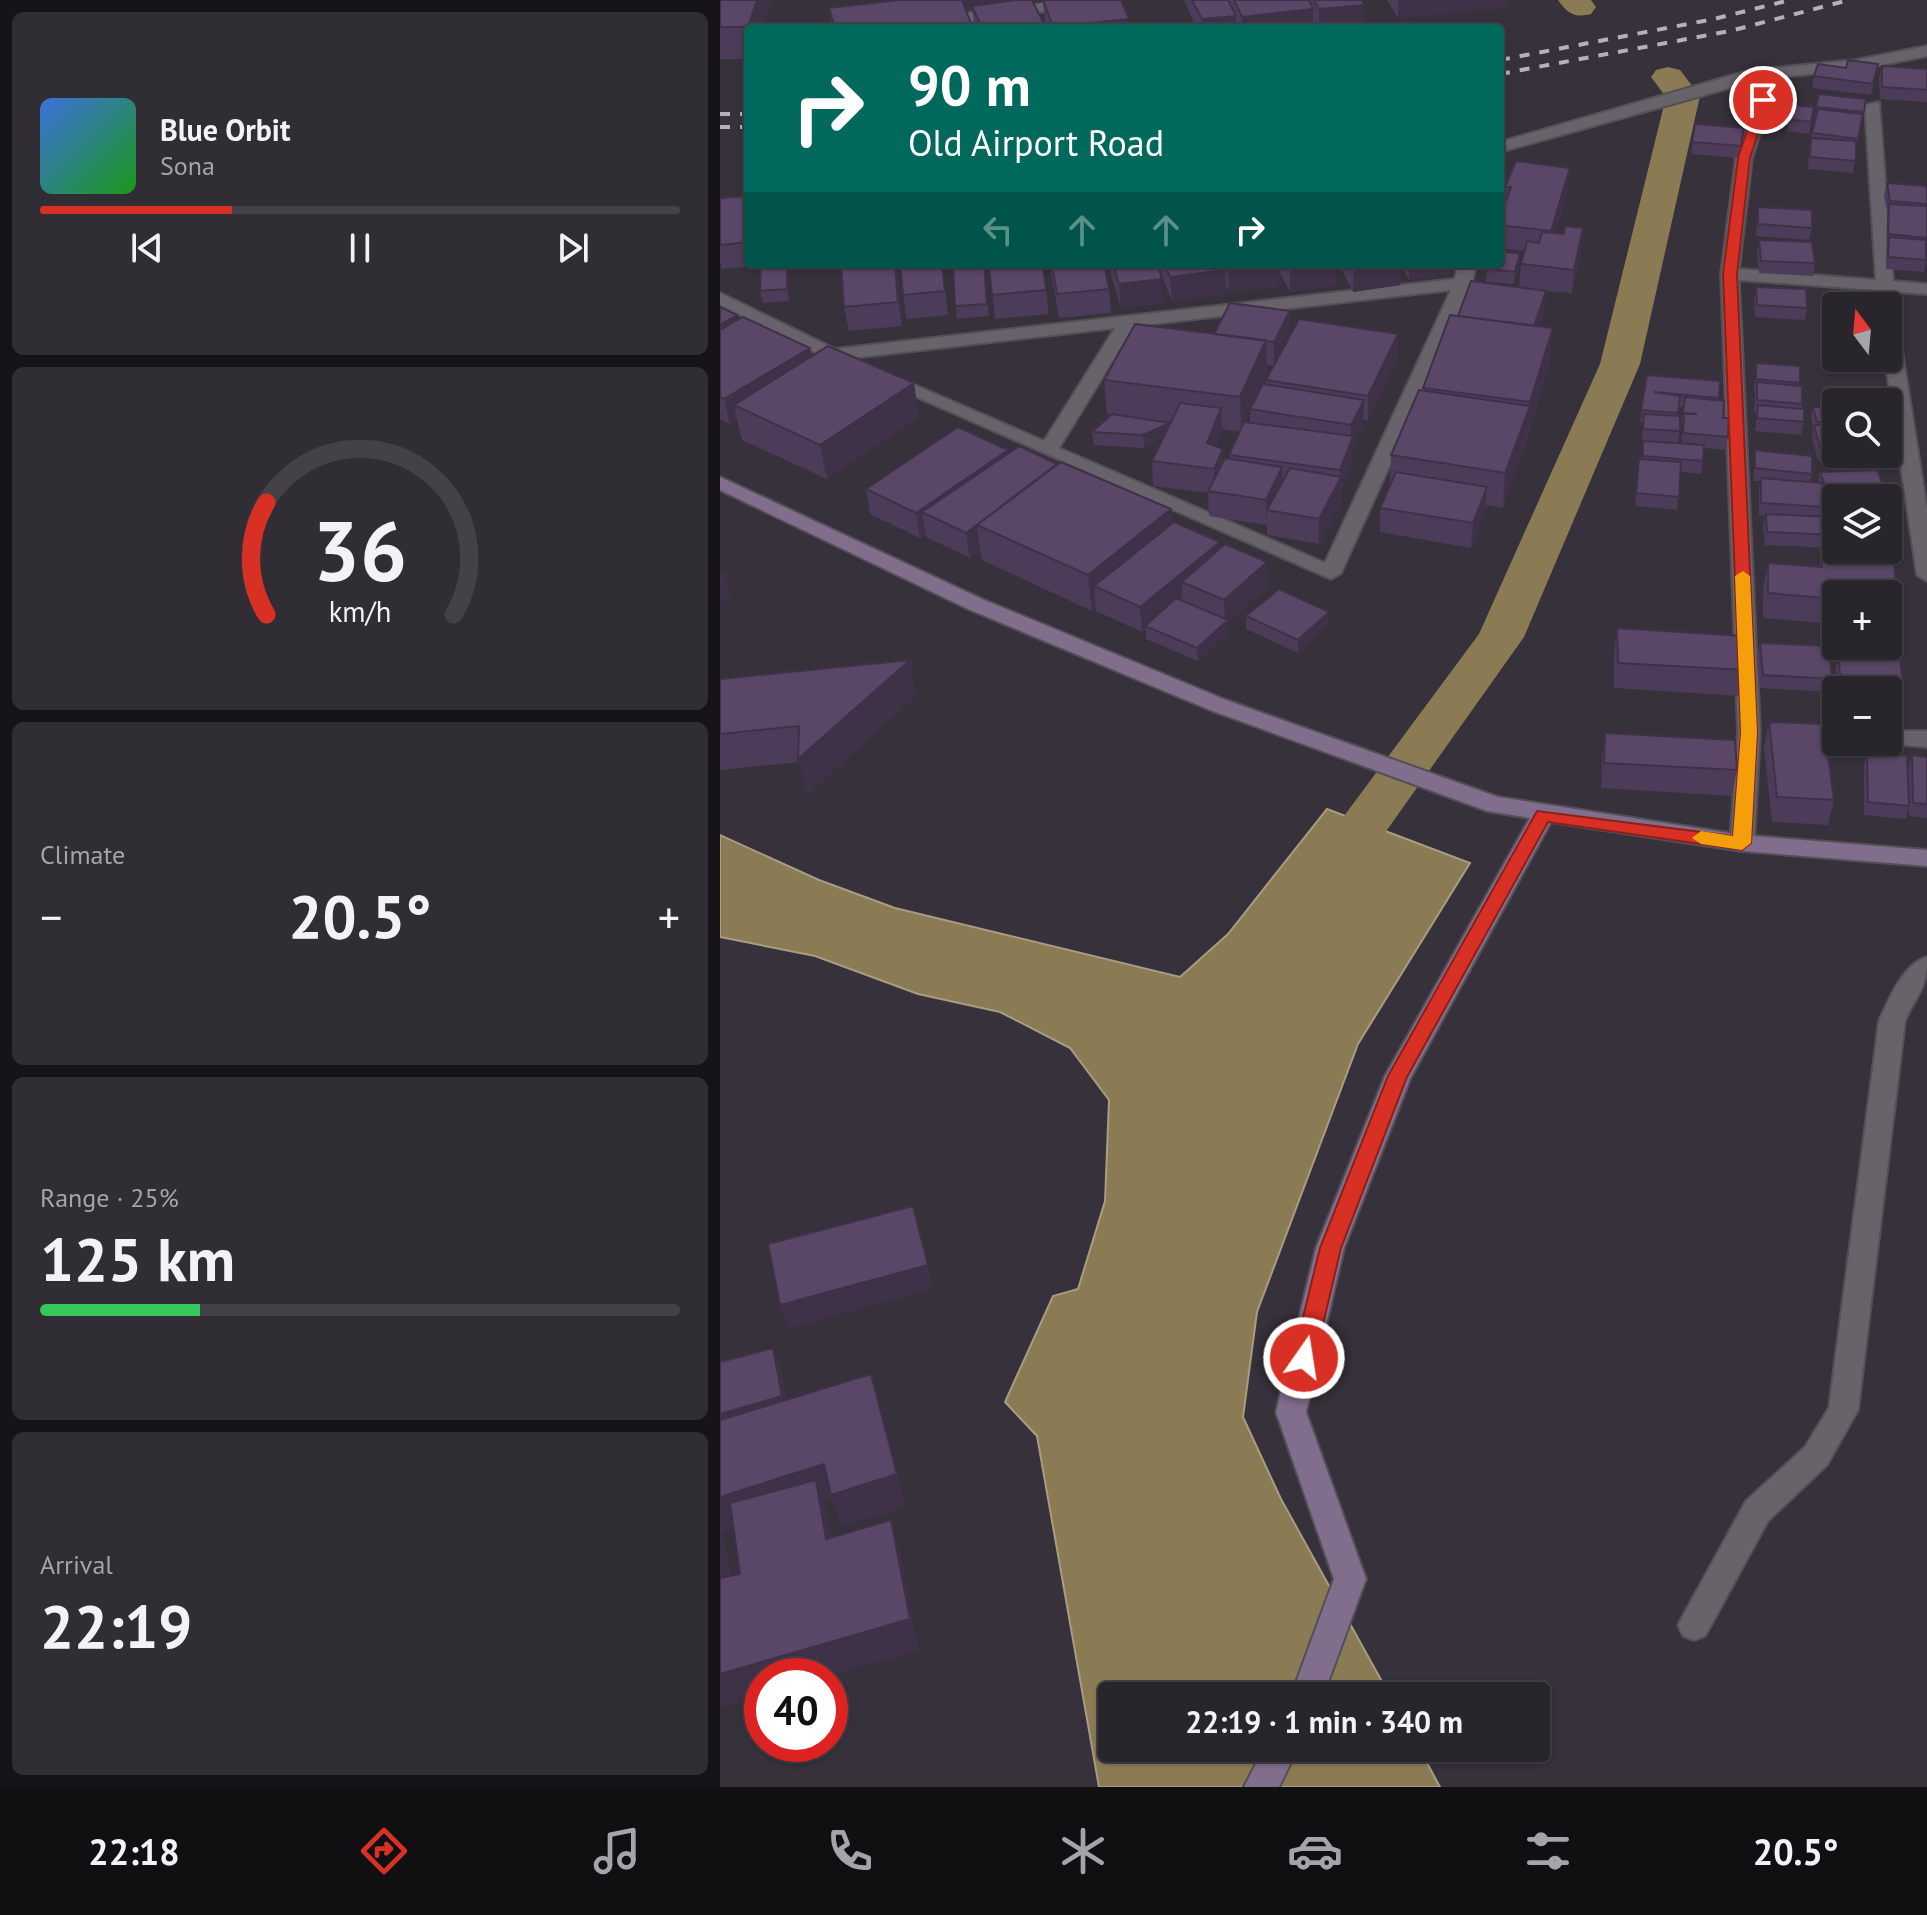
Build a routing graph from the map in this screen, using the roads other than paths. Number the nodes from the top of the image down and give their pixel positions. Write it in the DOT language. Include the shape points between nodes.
graph roads {
  1 [pos="1098,0"];
  2 [pos="917,24"];
  3 [pos="1927,51"];
  4 [pos="1856,65"];
  5 [pos="1772,71"];
  6 [pos="1899,73"];
  7 [pos="1873,105"];
  8 [pos="1504,146"];
  9 [pos="1465,273"];
  10 [pos="1730,274"];
  11 [pos="1883,286"];
  12 [pos="1927,289"];
  13 [pos="1884,292"];
  14 [pos="720,298"];
  15 [pos="1128,321"];
  16 [pos="831,355"];
  17 [pos="1896,372"];
  18 [pos="1048,450"];
  19 [pos="720,483"];
  20 [pos="1927,575"];
  21 [pos="1749,732"];
  22 [pos="1822,735"];
  23 [pos="1902,738"];
  24 [pos="1927,739"];
  25 [pos="1543,815"];
  26 [pos="1742,843"];
  27 [pos="1927,858"];
  28 [pos="1927,966"];
  29 [pos="1694,1625"];
  30 [pos="1312,1682"];
  31 [pos="1274,1762"];
  32 [pos="1261,1787"];
  1 -- 2 [label="street"];
  3 -- 4 [label="street"];
  4 -- 5 [label="street"];
  4 -- 6 [label="street"];
  5 -- 8 [label="street"];
  5 -- 10 [label="street" via="1744,158"];
  7 -- 11 [label="street"];
  9 -- 15 [label="street"];
  9 -- 18 [label="street" via="1331,573"];
  10 -- 11 [label="street"];
  10 -- 21 [label="street"];
  11 -- 12 [label="street"];
  11 -- 13 [label="street"];
  14 -- 16 [label="street"];
  15 -- 16 [label="street"];
  15 -- 18 [label="street"];
  16 -- 18 [label="street"];
  17 -- 20 [label="street"];
  19 -- 25 [label="main road" via="975,604 1218,705 1495,805"];
  21 -- 22 [label="street"];
  21 -- 26 [label="street"];
  23 -- 24 [label="street"];
  25 -- 26 [label="main road"];
  25 -- 30 [label="main road" via="1398,1076 1330,1248 1291,1412 1350,1579"];
  26 -- 27 [label="main road"];
  28 -- 29 [label="street" via="1903,996 1892,1021 1843,1410 1816,1456 1757,1511"];
  31 -- 32 [label="main road"];
}
